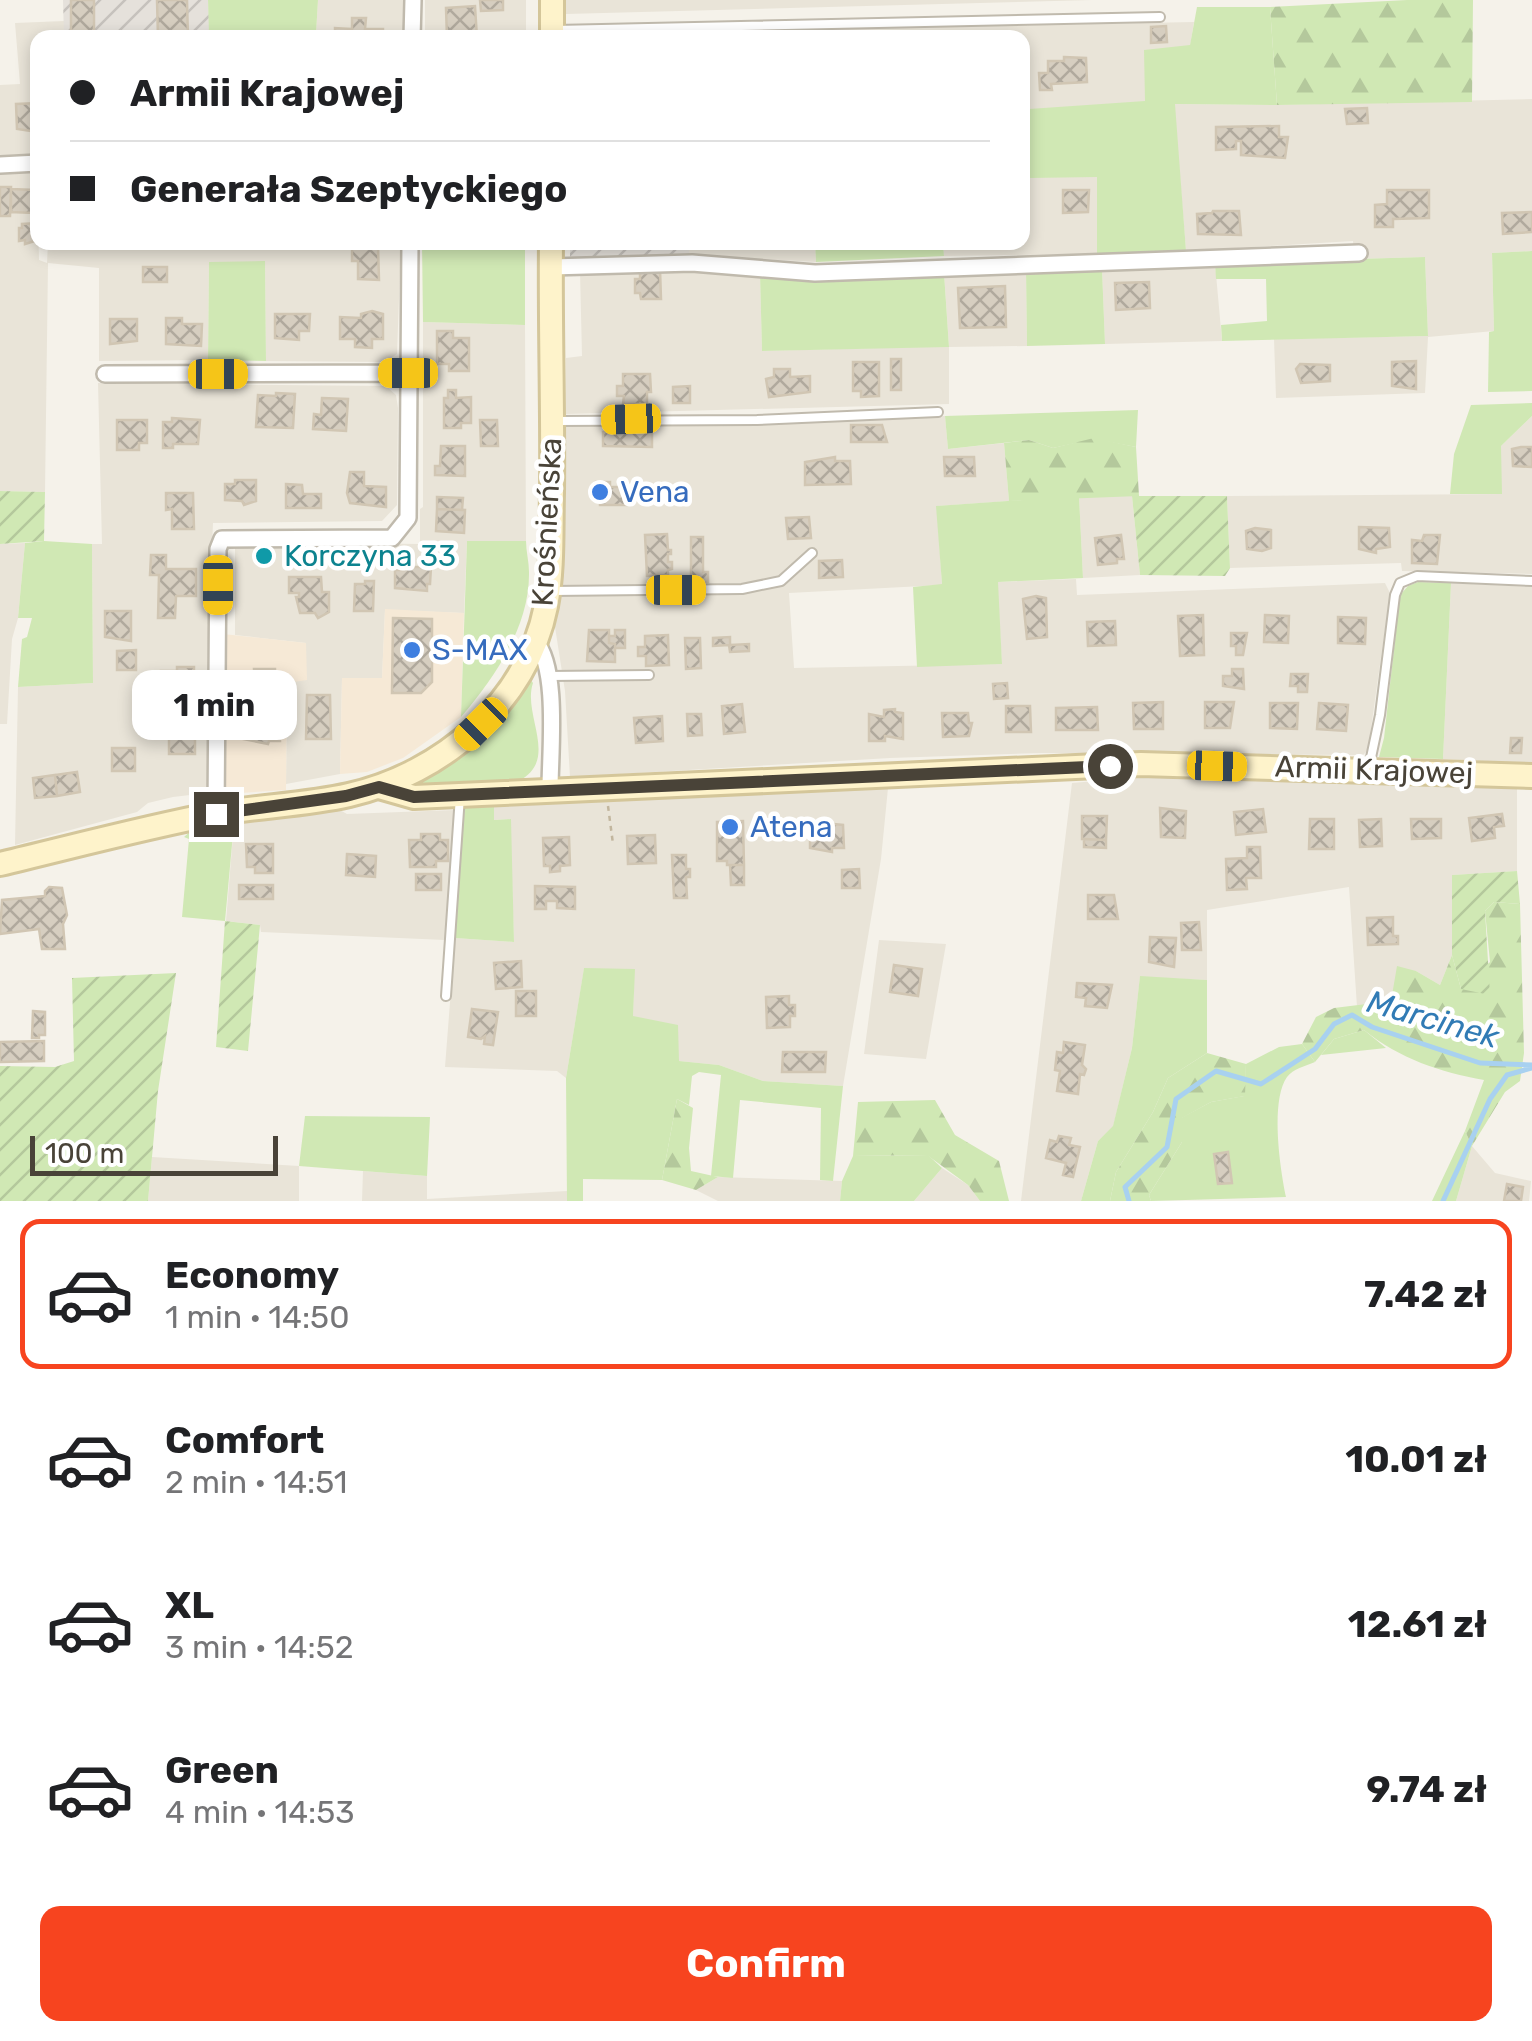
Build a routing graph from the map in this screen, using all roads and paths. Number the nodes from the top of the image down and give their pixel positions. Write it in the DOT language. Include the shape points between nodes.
graph roads {
  1 [pos="413,0"];
  2 [pos="552,0"];
  3 [pos="1160,17"];
  4 [pos="412,30"];
  5 [pos="552,30"];
  6 [pos="695,30"];
  7 [pos="30,164"];
  8 [pos="0,165"];
  9 [pos="410,250"];
  10 [pos="551,250"];
  11 [pos="1359,253"];
  12 [pos="550,266"];
  13 [pos="408,373"];
  14 [pos="105,374"];
  15 [pos="938,412"];
  16 [pos="552,422"];
  17 [pos="812,553"];
  18 [pos="1532,581"];
  19 [pos="548,591"];
  20 [pos="535,641"];
  21 [pos="649,675"];
  22 [pos="549,676"];
  23 [pos="1368,770"];
  24 [pos="1532,776"];
  25 [pos="379,787"];
  26 [pos="606,788"];
  27 [pos="550,789"];
  28 [pos="460,795"];
  29 [pos="216,814"];
  30 [pos="612,844"];
  31 [pos="0,864"];
  32 [pos="446,996"];
  1 -- 4 [label="street"];
  2 -- 5 [label="street"];
  3 -- 6 [label="lane"];
  7 -- 8 [label="street"];
  9 -- 13 [label="street"];
  10 -- 12 [label="street, Krośnieńska"];
  11 -- 12 [label="street" via="815,273 692,263"];
  12 -- 16 [label="street, Krośnieńska"];
  13 -- 14 [label="street"];
  13 -- 29 [label="street" via="408,518 392,538 222,539"];
  15 -- 16 [label="lane"];
  16 -- 19 [label="street, Krośnieńska"];
  17 -- 19 [label="lane" via="781,581 742,590"];
  18 -- 23 [label="lane" via="1417,576 1400,582"];
  19 -- 20 [label="street, Krośnieńska"];
  20 -- 22 [label="street"];
  20 -- 25 [label="street, Krośnieńska" via="511,686 466,738"];
  21 -- 22 [label="lane"];
  22 -- 27 [label="street"];
  23 -- 24 [label="street, Armii Krajowej"];
  23 -- 26 [label="street, Armii Krajowej" via="1142,764"];
  25 -- 28 [label="street, Armii Krajowej" via="414,797"];
  25 -- 29 [label="street"];
  26 -- 27 [label="street, Armii Krajowej"];
  26 -- 30 [label="path"];
  27 -- 28 [label="street, Armii Krajowej"];
  28 -- 32 [label="lane"];
  29 -- 31 [label="street"];
}
